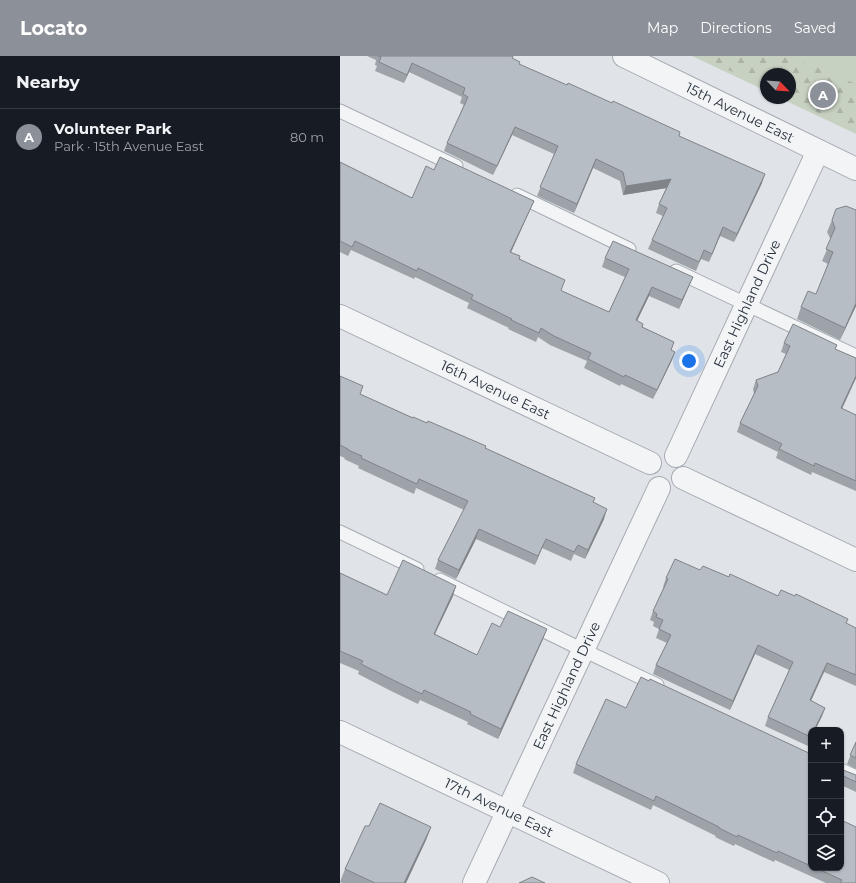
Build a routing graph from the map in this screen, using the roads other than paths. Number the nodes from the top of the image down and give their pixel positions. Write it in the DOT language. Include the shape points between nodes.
graph roads {
  1 [pos="624,56"];
  2 [pos="340,111"];
  3 [pos="818,151"];
  4 [pos="856,169"];
  5 [pos="470,173"];
  6 [pos="506,190"];
  7 [pos="643,255"];
  8 [pos="664,266"];
  9 [pos="746,304"];
  10 [pos="340,316"];
  11 [pos="856,356"];
  12 [pos="676,456"];
  13 [pos="650,463"];
  14 [pos="683,478"];
  15 [pos="659,488"];
  16 [pos="340,532"];
  17 [pos="856,560"];
  18 [pos="583,650"];
  19 [pos="670,690"];
  20 [pos="340,732"];
  21 [pos="844,771"];
  22 [pos="856,777"];
  23 [pos="507,812"];
  24 [pos="474,883"];
  25 [pos="658,883"];
  1 -- 3 [label="street, 15th Avenue East"];
  2 -- 5 [label="lane"];
  3 -- 4 [label="street, 15th Avenue East"];
  3 -- 9 [label="street, East Highland Drive"];
  6 -- 7 [label="lane"];
  8 -- 9 [label="lane"];
  9 -- 11 [label="lane"];
  9 -- 12 [label="street, East Highland Drive"];
  10 -- 13 [label="street, 16th Avenue East"];
  12 -- 13 [label="street" via="662,454"];
  12 -- 14 [label="street" via="684,469"];
  13 -- 15 [label="street" via="649,478"];
  14 -- 15 [label="street" via="674,488"];
  14 -- 17 [label="street"];
  15 -- 18 [label="street, East Highland Drive"];
  16 -- 18 [label="lane"];
  18 -- 19 [label="lane"];
  18 -- 23 [label="street, East Highland Drive"];
  20 -- 23 [label="street, 17th Avenue East"];
  21 -- 22 [label="lane"];
  23 -- 24 [label="street, East Highland Drive"];
  23 -- 25 [label="street, 17th Avenue East"];
}
